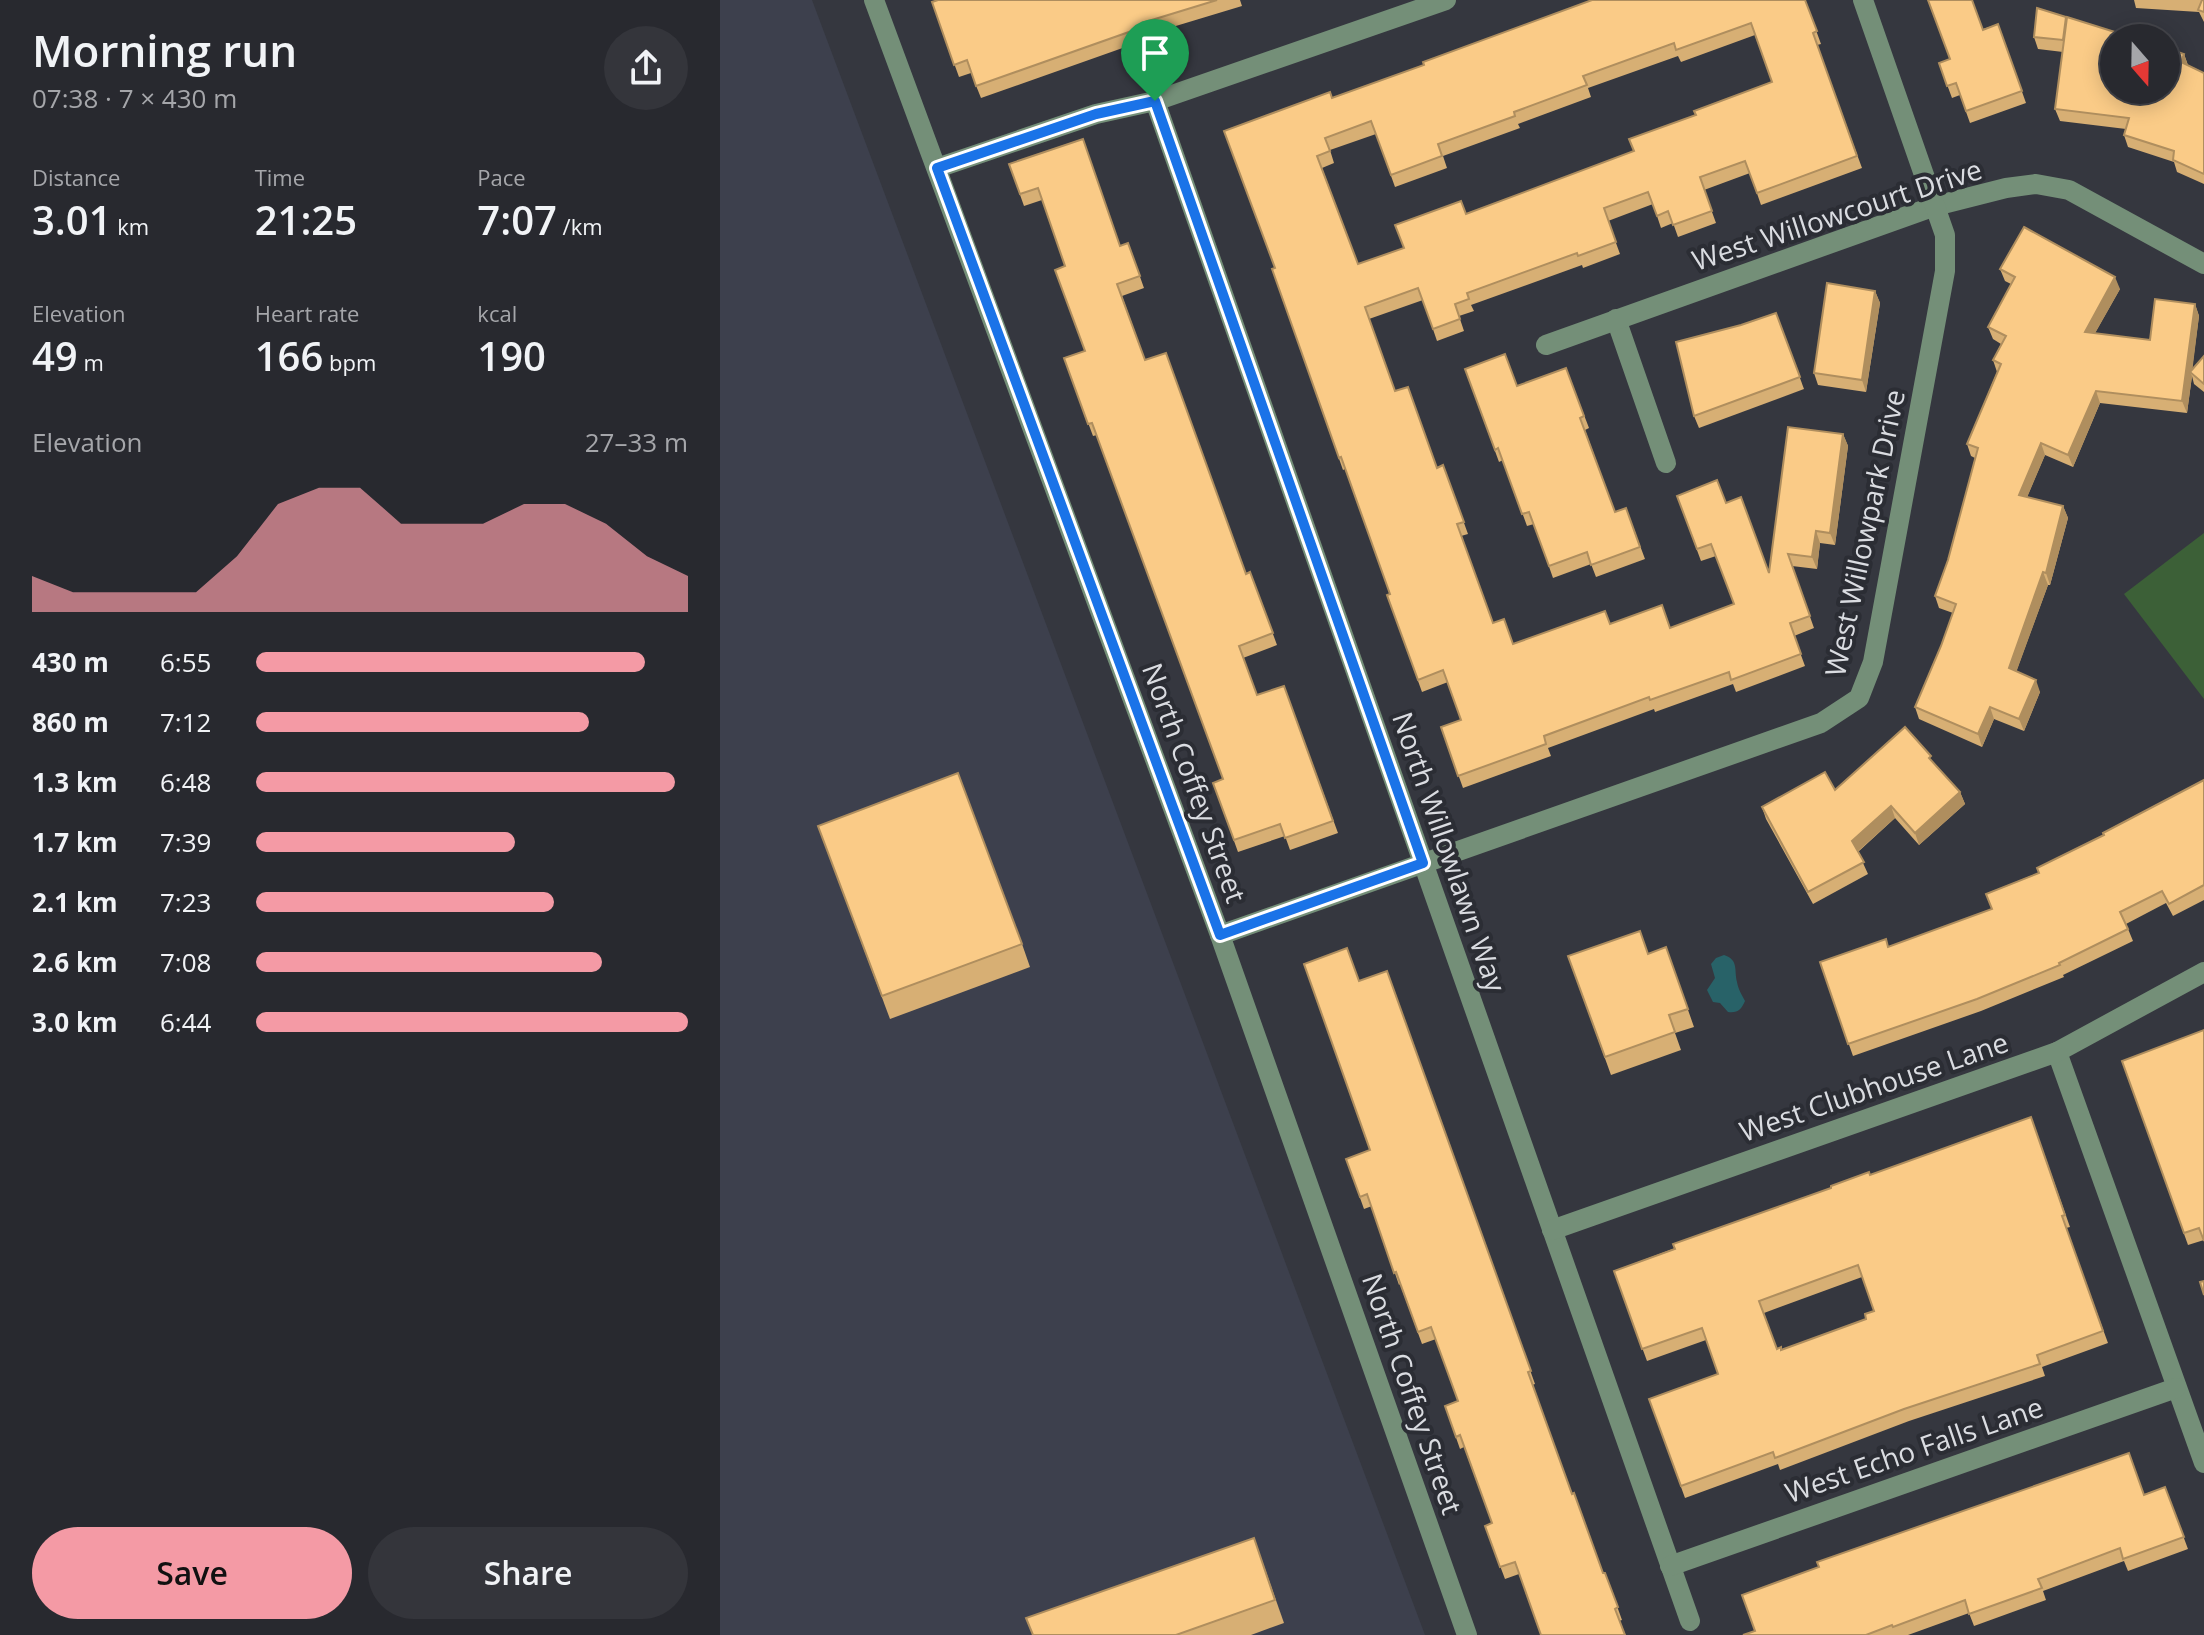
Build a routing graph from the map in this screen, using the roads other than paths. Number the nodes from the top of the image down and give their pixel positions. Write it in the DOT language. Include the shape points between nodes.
graph roads {
  1 [pos="874,0"];
  2 [pos="1446,0"];
  3 [pos="1863,0"];
  4 [pos="1155,101"];
  5 [pos="937,168"];
  6 [pos="1935,206"];
  7 [pos="2204,264"];
  8 [pos="1616,319"];
  9 [pos="1546,345"];
  10 [pos="1666,463"];
  11 [pos="1423,863"];
  12 [pos="1220,935"];
  13 [pos="2204,972"];
  14 [pos="2057,1052"];
  15 [pos="1552,1230"];
  16 [pos="2176,1388"];
  17 [pos="2204,1463"];
  18 [pos="1670,1566"];
  19 [pos="1690,1621"];
  20 [pos="1467,1635"];
  1 -- 5 [label="street, North Coffey Street"];
  2 -- 4 [label="street"];
  3 -- 6 [label="street, West Willowpark Drive"];
  4 -- 5 [label="street" via="1096,114"];
  4 -- 11 [label="street, North Willowlawn Way"];
  5 -- 12 [label="street, North Coffey Street"];
  6 -- 7 [label="street, West Willowcourt Drive" via="2036,184 2069,190"];
  6 -- 8 [label="street, West Willowcourt Drive"];
  6 -- 11 [label="street, West Willowpark Drive" via="1945,235 1945,271 1873,662 1859,698 1821,723"];
  8 -- 9 [label="street, West Willowcourt Drive"];
  8 -- 10 [label="street"];
  11 -- 12 [label="street, West Willowpark Drive"];
  11 -- 15 [label="street, North Willowlawn Way"];
  12 -- 20 [label="street, North Coffey Street"];
  13 -- 14 [label="street, West Clubhouse Lane"];
  14 -- 15 [label="street, West Clubhouse Lane"];
  14 -- 16 [label="street"];
  15 -- 18 [label="street, North Willowlawn Way"];
  16 -- 17 [label="street"];
  16 -- 18 [label="street, West Echo Falls Lane"];
  18 -- 19 [label="street, North Willowlawn Way"];
}
